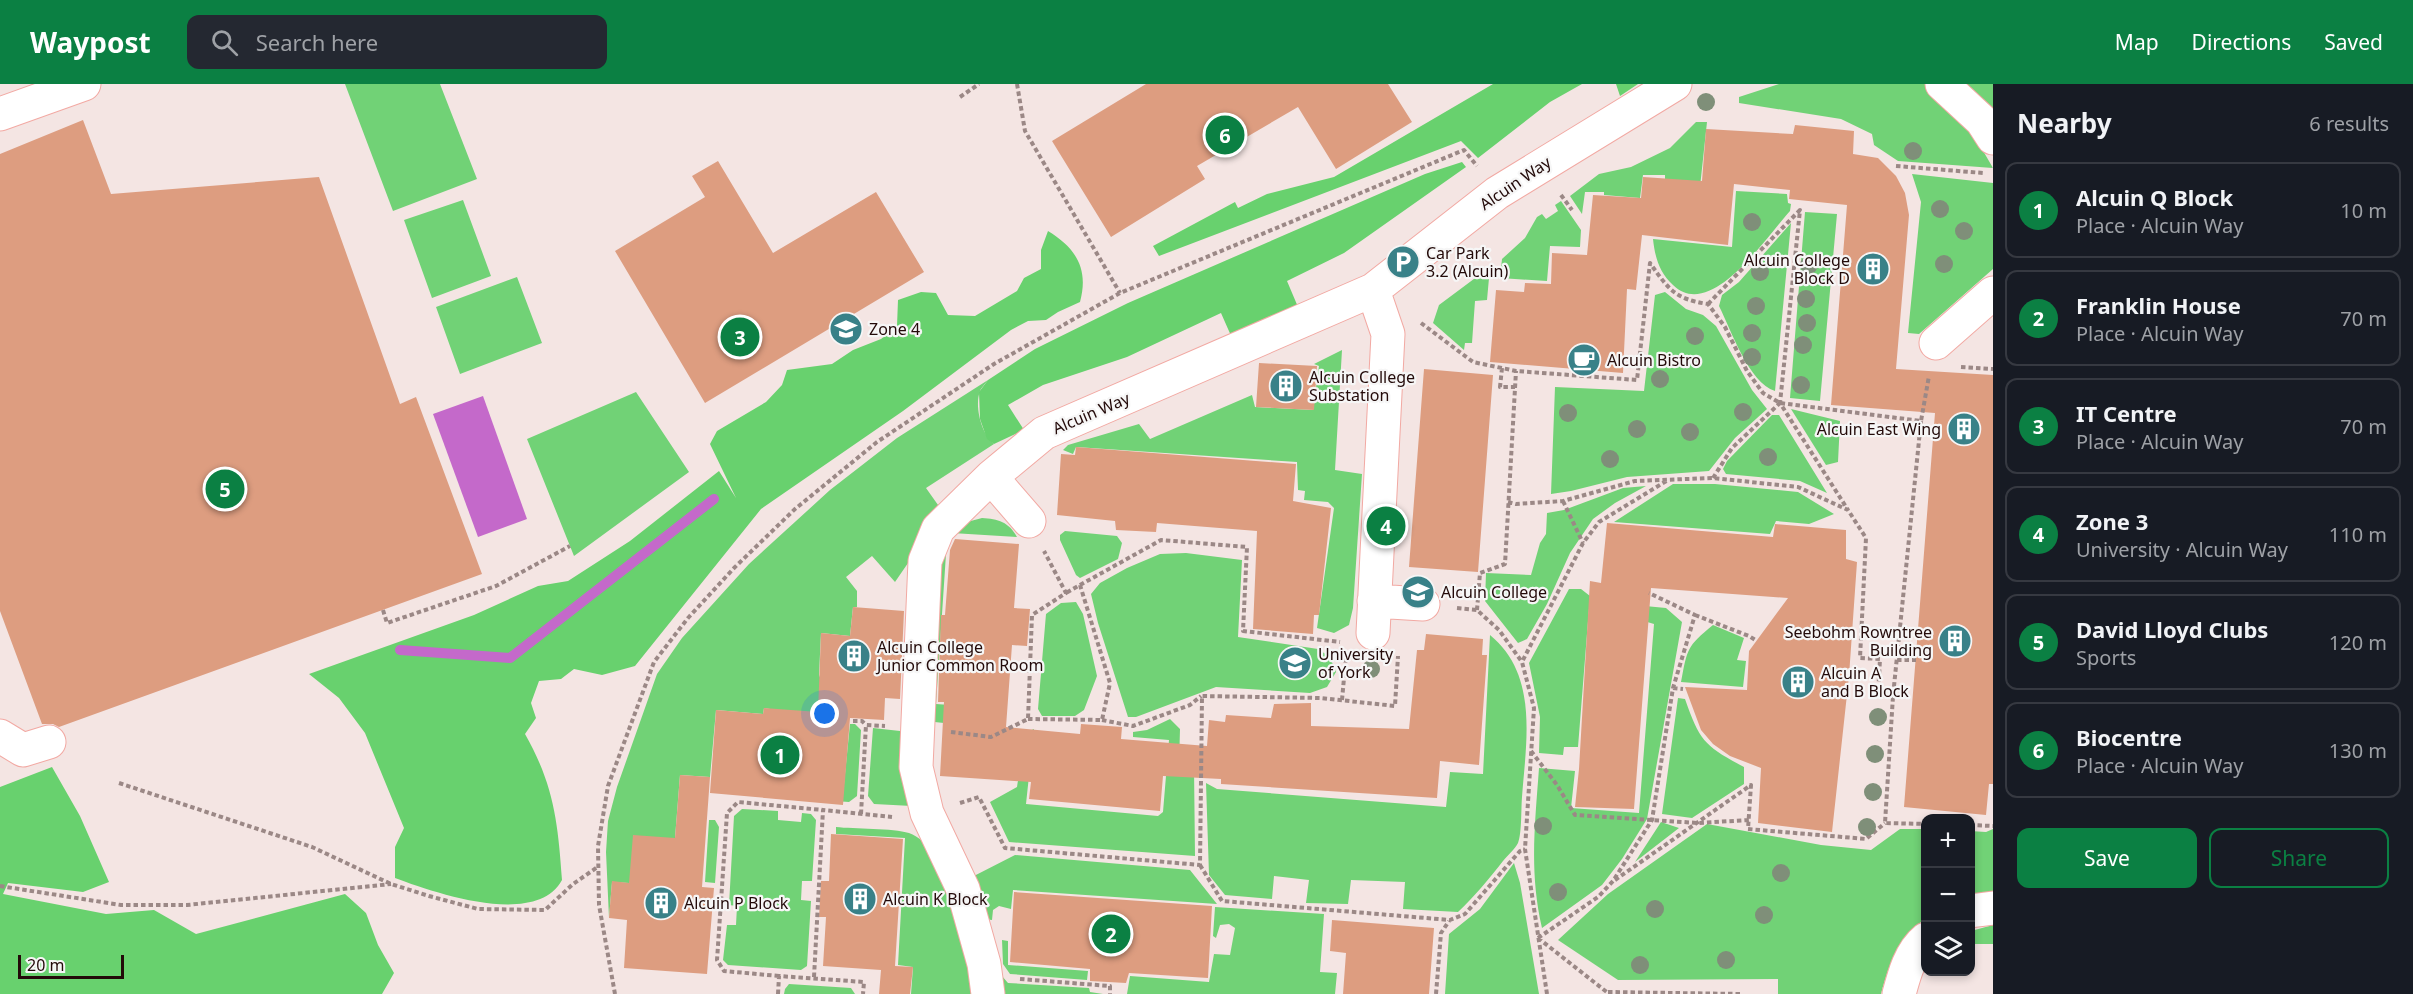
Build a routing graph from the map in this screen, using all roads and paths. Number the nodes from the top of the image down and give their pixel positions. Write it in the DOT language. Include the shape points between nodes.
graph roads {
  1 [pos="84,84"];
  2 [pos="979,84"];
  3 [pos="1017,84"];
  4 [pos="1675,84"];
  5 [pos="1942,84"];
  6 [pos="960,97"];
  7 [pos="0,114"];
  8 [pos="1993,138"];
  9 [pos="1896,166"];
  10 [pos="1993,174"];
  11 [pos="1497,193"];
  12 [pos="1373,290"];
  13 [pos="1120,293"];
  14 [pos="1993,293"];
  15 [pos="1708,304"];
  16 [pos="1388,334"];
  17 [pos="1933,354"];
  18 [pos="1502,368"];
  19 [pos="1516,370"];
  20 [pos="1515,387"];
  21 [pos="1780,403"];
  22 [pos="1921,421"];
  23 [pos="991,477"];
  24 [pos="1713,478"];
  25 [pos="1668,480"];
  26 [pos="1563,501"];
  27 [pos="1508,502"];
  28 [pos="1848,510"];
  29 [pos="1029,521"];
  30 [pos="1583,543"];
  31 [pos="570,546"];
  32 [pos="1080,585"];
  33 [pos="1066,593"];
  34 [pos="1648,593"];
  35 [pos="1423,604"];
  36 [pos="383,610"];
  37 [pos="1477,610"];
  38 [pos="1695,615"];
  39 [pos="1373,631"];
  40 [pos="1756,641"];
  41 [pos="1346,653"];
  42 [pos="1897,660"];
  43 [pos="1916,660"];
  44 [pos="1522,662"];
  45 [pos="1673,688"];
  46 [pos="1683,689"];
  47 [pos="1202,696"];
  48 [pos="1893,696"];
  49 [pos="1342,700"];
  50 [pos="1028,719"];
  51 [pos="1102,720"];
  52 [pos="853,721"];
  53 [pos="866,725"];
  54 [pos="917,728"];
  55 [pos="0,736"];
  56 [pos="49,742"];
  57 [pos="1531,751"];
  58 [pos="119,783"];
  59 [pos="823,810"];
  60 [pos="927,813"];
  61 [pos="1652,820"];
  62 [pos="1749,820"];
  63 [pos="1698,823"];
  64 [pos="1885,823"];
  65 [pos="1921,824"];
  66 [pos="1975,825"];
  67 [pos="1993,826"];
  68 [pos="1525,849"];
  69 [pos="1200,865"];
  70 [pos="599,866"];
  71 [pos="1614,881"];
  72 [pos="391,884"];
  73 [pos="0,886"];
  74 [pos="1993,908"];
  75 [pos="1975,910"];
  76 [pos="1450,920"];
  77 [pos="1538,938"];
  78 [pos="1921,943"];
  79 [pos="779,976"];
  80 [pos="814,977"];
  81 [pos="986,979"];
  82 [pos="1608,993"];
  83 [pos="615,994"];
  84 [pos="778,994"];
  85 [pos="863,994"];
  86 [pos="1110,994"];
  87 [pos="1436,994"];
  88 [pos="1548,994"];
  89 [pos="1741,994"];
  90 [pos="1899,994"];
  1 -- 7 [label="street"];
  2 -- 6 [label="path"];
  3 -- 13 [label="path" via="1025,131"];
  4 -- 11 [label="street, Alcuin Way"];
  5 -- 8 [label="street" via="1982,121"];
  9 -- 10 [label="path"];
  11 -- 12 [label="street, Alcuin Way"];
  11 -- 13 [label="path" via="1464,150"];
  12 -- 16 [label="street"];
  12 -- 23 [label="street, Alcuin Way" via="1044,433"];
  13 -- 70 [label="path" via="994,364 877,442 795,509 695,610 654,662 608,786 598,846"];
  14 -- 17 [label="street"];
  15 -- 19 [label="path" via="1686,301 1666,286 1650,263 1637,380"];
  15 -- 21 [label="path" via="1763,393"];
  15 -- 21 [label="path" via="1800,210"];
  16 -- 18 [label="path" via="1422,322 1473,362"];
  16 -- 39 [label="street"];
  17 -- 22 [label="path"];
  18 -- 19 [label="path"];
  18 -- 20 [label="path" via="1500,387"];
  19 -- 20 [label="path"];
  20 -- 27 [label="path"];
  21 -- 22 [label="path"];
  21 -- 24 [label="path" via="1732,448"];
  21 -- 28 [label="path"];
  22 -- 42 [label="path"];
  23 -- 29 [label="street"];
  23 -- 54 [label="street, Alcuin Way" via="938,528 925,561"];
  24 -- 25 [label="path"];
  24 -- 28 [label="path" via="1798,487"];
  25 -- 26 [label="path" via="1635,481"];
  25 -- 30 [label="path" via="1599,522"];
  26 -- 27 [label="path"];
  26 -- 30 [label="path"];
  27 -- 37 [label="path" via="1505,564 1480,573"];
  28 -- 48 [label="path" via="1866,538 1860,658 1880,659 1878,695"];
  29 -- 33 [label="path"];
  30 -- 44 [label="path"];
  31 -- 36 [label="path" via="496,586 387,623"];
  32 -- 33 [label="path"];
  32 -- 39 [label="path" via="1161,540 1248,547 1243,631"];
  32 -- 51 [label="path" via="1110,683"];
  33 -- 50 [label="path" via="1032,615"];
  34 -- 38 [label="path"];
  35 -- 37 [label="path"];
  35 -- 39 [label="street"];
  37 -- 44 [label="path" via="1499,630"];
  38 -- 40 [label="path"];
  38 -- 45 [label="path"];
  39 -- 49 [label="path" via="1395,706"];
  41 -- 49 [label="path"];
  42 -- 43 [label="path"];
  42 -- 48 [label="path"];
  44 -- 57 [label="path" via="1534,708"];
  45 -- 46 [label="path"];
  45 -- 61 [label="path"];
  47 -- 49 [label="path"];
  47 -- 51 [label="path" via="1190,705 1132,726"];
  47 -- 69 [label="path"];
  48 -- 64 [label="path"];
  50 -- 51 [label="path"];
  50 -- 54 [label="path" via="991,737"];
  52 -- 53 [label="path"];
  54 -- 60 [label="street, Alcuin Way" via="916,767"];
  55 -- 56 [label="street" via="23,750"];
  57 -- 61 [label="path" via="1575,815"];
  57 -- 68 [label="path"];
  58 -- 72 [label="path" via="312,847"];
  59 -- 60 [label="path" via="910,819"];
  59 -- 79 [label="path" via="738,802 727,813 717,960 724,971"];
  59 -- 80 [label="path"];
  60 -- 69 [label="path" via="979,797 1005,848"];
  60 -- 81 [label="street, Alcuin Way" via="963,889"];
  61 -- 63 [label="path"];
  61 -- 71 [label="path"];
  62 -- 63 [label="path"];
  62 -- 63 [label="path" via="1751,785"];
  62 -- 64 [label="path" via="1748,829 1866,839"];
  63 -- 71 [label="path"];
  64 -- 65 [label="path"];
  66 -- 67 [label="path"];
  68 -- 76 [label="path" via="1465,914"];
  68 -- 77 [label="path"];
  69 -- 76 [label="path" via="1222,901"];
  70 -- 72 [label="path" via="544,910 478,909"];
  70 -- 83 [label="path" via="599,905"];
  71 -- 77 [label="path" via="1598,897"];
  72 -- 73 [label="path" via="188,905 121,904"];
  74 -- 75 [label="street"];
  76 -- 87 [label="path" via="1441,933"];
  77 -- 82 [label="path"];
  77 -- 88 [label="path"];
  78 -- 90 [label="street" via="1905,972"];
  79 -- 80 [label="path"];
  79 -- 84 [label="path"];
  80 -- 85 [label="path" via="864,982"];
  81 -- 86 [label="path" via="996,964 1011,979 1110,986"];
  82 -- 89 [label="path"];
}
